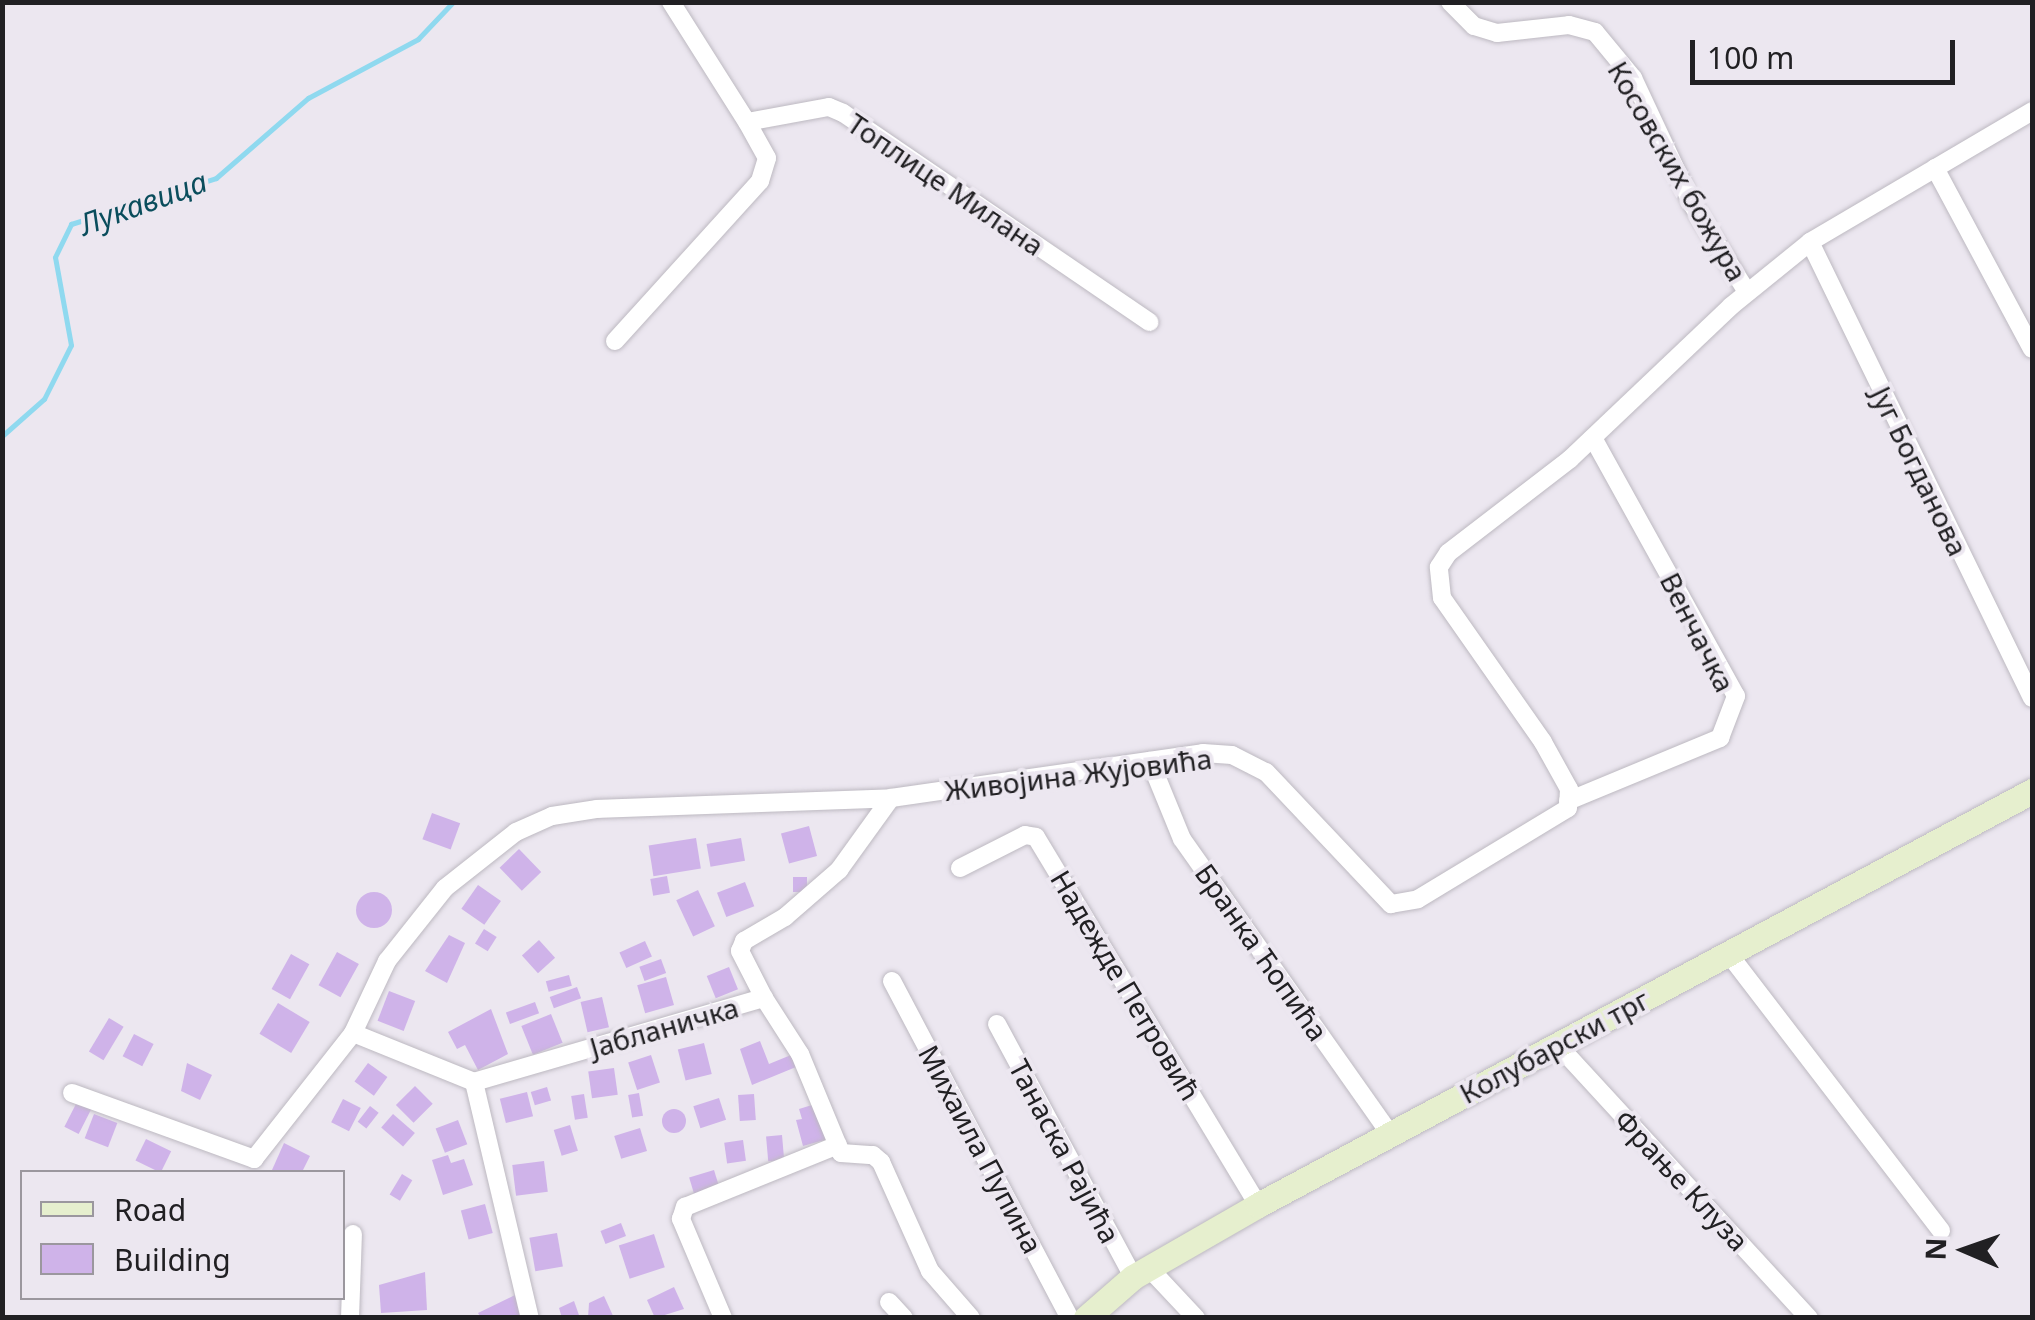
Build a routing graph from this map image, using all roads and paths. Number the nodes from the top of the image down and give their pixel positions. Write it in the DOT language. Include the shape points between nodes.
graph roads {
  1 [pos="671,2"];
  2 [pos="1450,2"];
  3 [pos="2032,112"];
  4 [pos="747,122"];
  5 [pos="1935,168"];
  6 [pos="1810,242"];
  7 [pos="1747,292"];
  8 [pos="1149,322"];
  9 [pos="615,340"];
  10 [pos="2032,349"];
  11 [pos="1593,438"];
  12 [pos="2032,698"];
  13 [pos="1150,761"];
  14 [pos="2032,791"];
  15 [pos="891,798"];
  16 [pos="1568,801"];
  17 [pos="960,868"];
  18 [pos="1728,953"];
  19 [pos="892,982"];
  20 [pos="764,998"];
  21 [pos="997,1024"];
  22 [pos="353,1033"];
  23 [pos="1556,1042"];
  24 [pos="474,1082"];
  25 [pos="72,1093"];
  26 [pos="1390,1134"];
  27 [pos="838,1146"];
  28 [pos="1258,1206"];
  29 [pos="1942,1231"];
  30 [pos="352,1234"];
  31 [pos="1141,1273"];
  32 [pos="889,1302"];
  33 [pos="350,1318"];
  34 [pos="530,1318"];
  35 [pos="723,1318"];
  36 [pos="904,1318"];
  37 [pos="972,1318"];
  38 [pos="1070,1318"];
  39 [pos="1086,1318"];
  40 [pos="1196,1318"];
  41 [pos="1809,1318"];
  1 -- 4 [label="street"];
  2 -- 7 [label="street, Косовских божура" via="1474,26 1497,33 1569,25 1595,32 1633,78 1692,204"];
  3 -- 5 [label="street"];
  4 -- 8 [label="street, Топлице Милана" via="829,107 843,113"];
  4 -- 9 [label="street" via="766,158 760,181"];
  5 -- 6 [label="street"];
  5 -- 10 [label="street"];
  6 -- 7 [label="street"];
  6 -- 12 [label="street, Југ Богданова"];
  7 -- 11 [label="street"];
  11 -- 16 [label="street" via="1448,552 1439,567 1442,598 1542,742"];
  11 -- 16 [label="street, Венчачка" via="1736,696 1720,738"];
  13 -- 15 [label="street, Живојина Жујовића"];
  13 -- 16 [label="street, Живојина Жујовића" via="1232,755 1266,772 1390,904 1418,899 1562,814"];
  13 -- 26 [label="street, Бранка Ћопића" via="1182,838"];
  14 -- 18 [label="street, Колубарски трг"];
  15 -- 20 [label="street, Јабланичка" via="839,870 785,918 744,941 740,951"];
  15 -- 22 [label="street, Живојина Жујовића" via="552,816 478,857 444,888 388,961"];
  17 -- 28 [label="street, Надежде Петровић" via="1025,835 1036,838"];
  18 -- 23 [label="street, Колубарски трг"];
  18 -- 29 [label="street"];
  19 -- 38 [label="street, Михаила Пупина"];
  20 -- 24 [label="street, Јабланичка"];
  20 -- 27 [label="street" via="800,1054"];
  21 -- 31 [label="street, Танаска Рајића"];
  22 -- 24 [label="street"];
  22 -- 25 [label="street, Живојина Жујовића" via="254,1159"];
  23 -- 26 [label="street, Колубарски трг"];
  23 -- 41 [label="street, Фрање Клуза"];
  24 -- 34 [label="street"];
  26 -- 28 [label="street, Колубарски трг"];
  27 -- 35 [label="street" via="686,1207 680,1219"];
  27 -- 37 [label="street" via="841,1153 882,1162 930,1271"];
  28 -- 31 [label="street, Колубарски трг"];
  30 -- 33 [label="street"];
  31 -- 39 [label="street, Колубарски трг"];
  31 -- 40 [label="street, Танаска Рајића"];
  32 -- 36 [label="street"];
}
